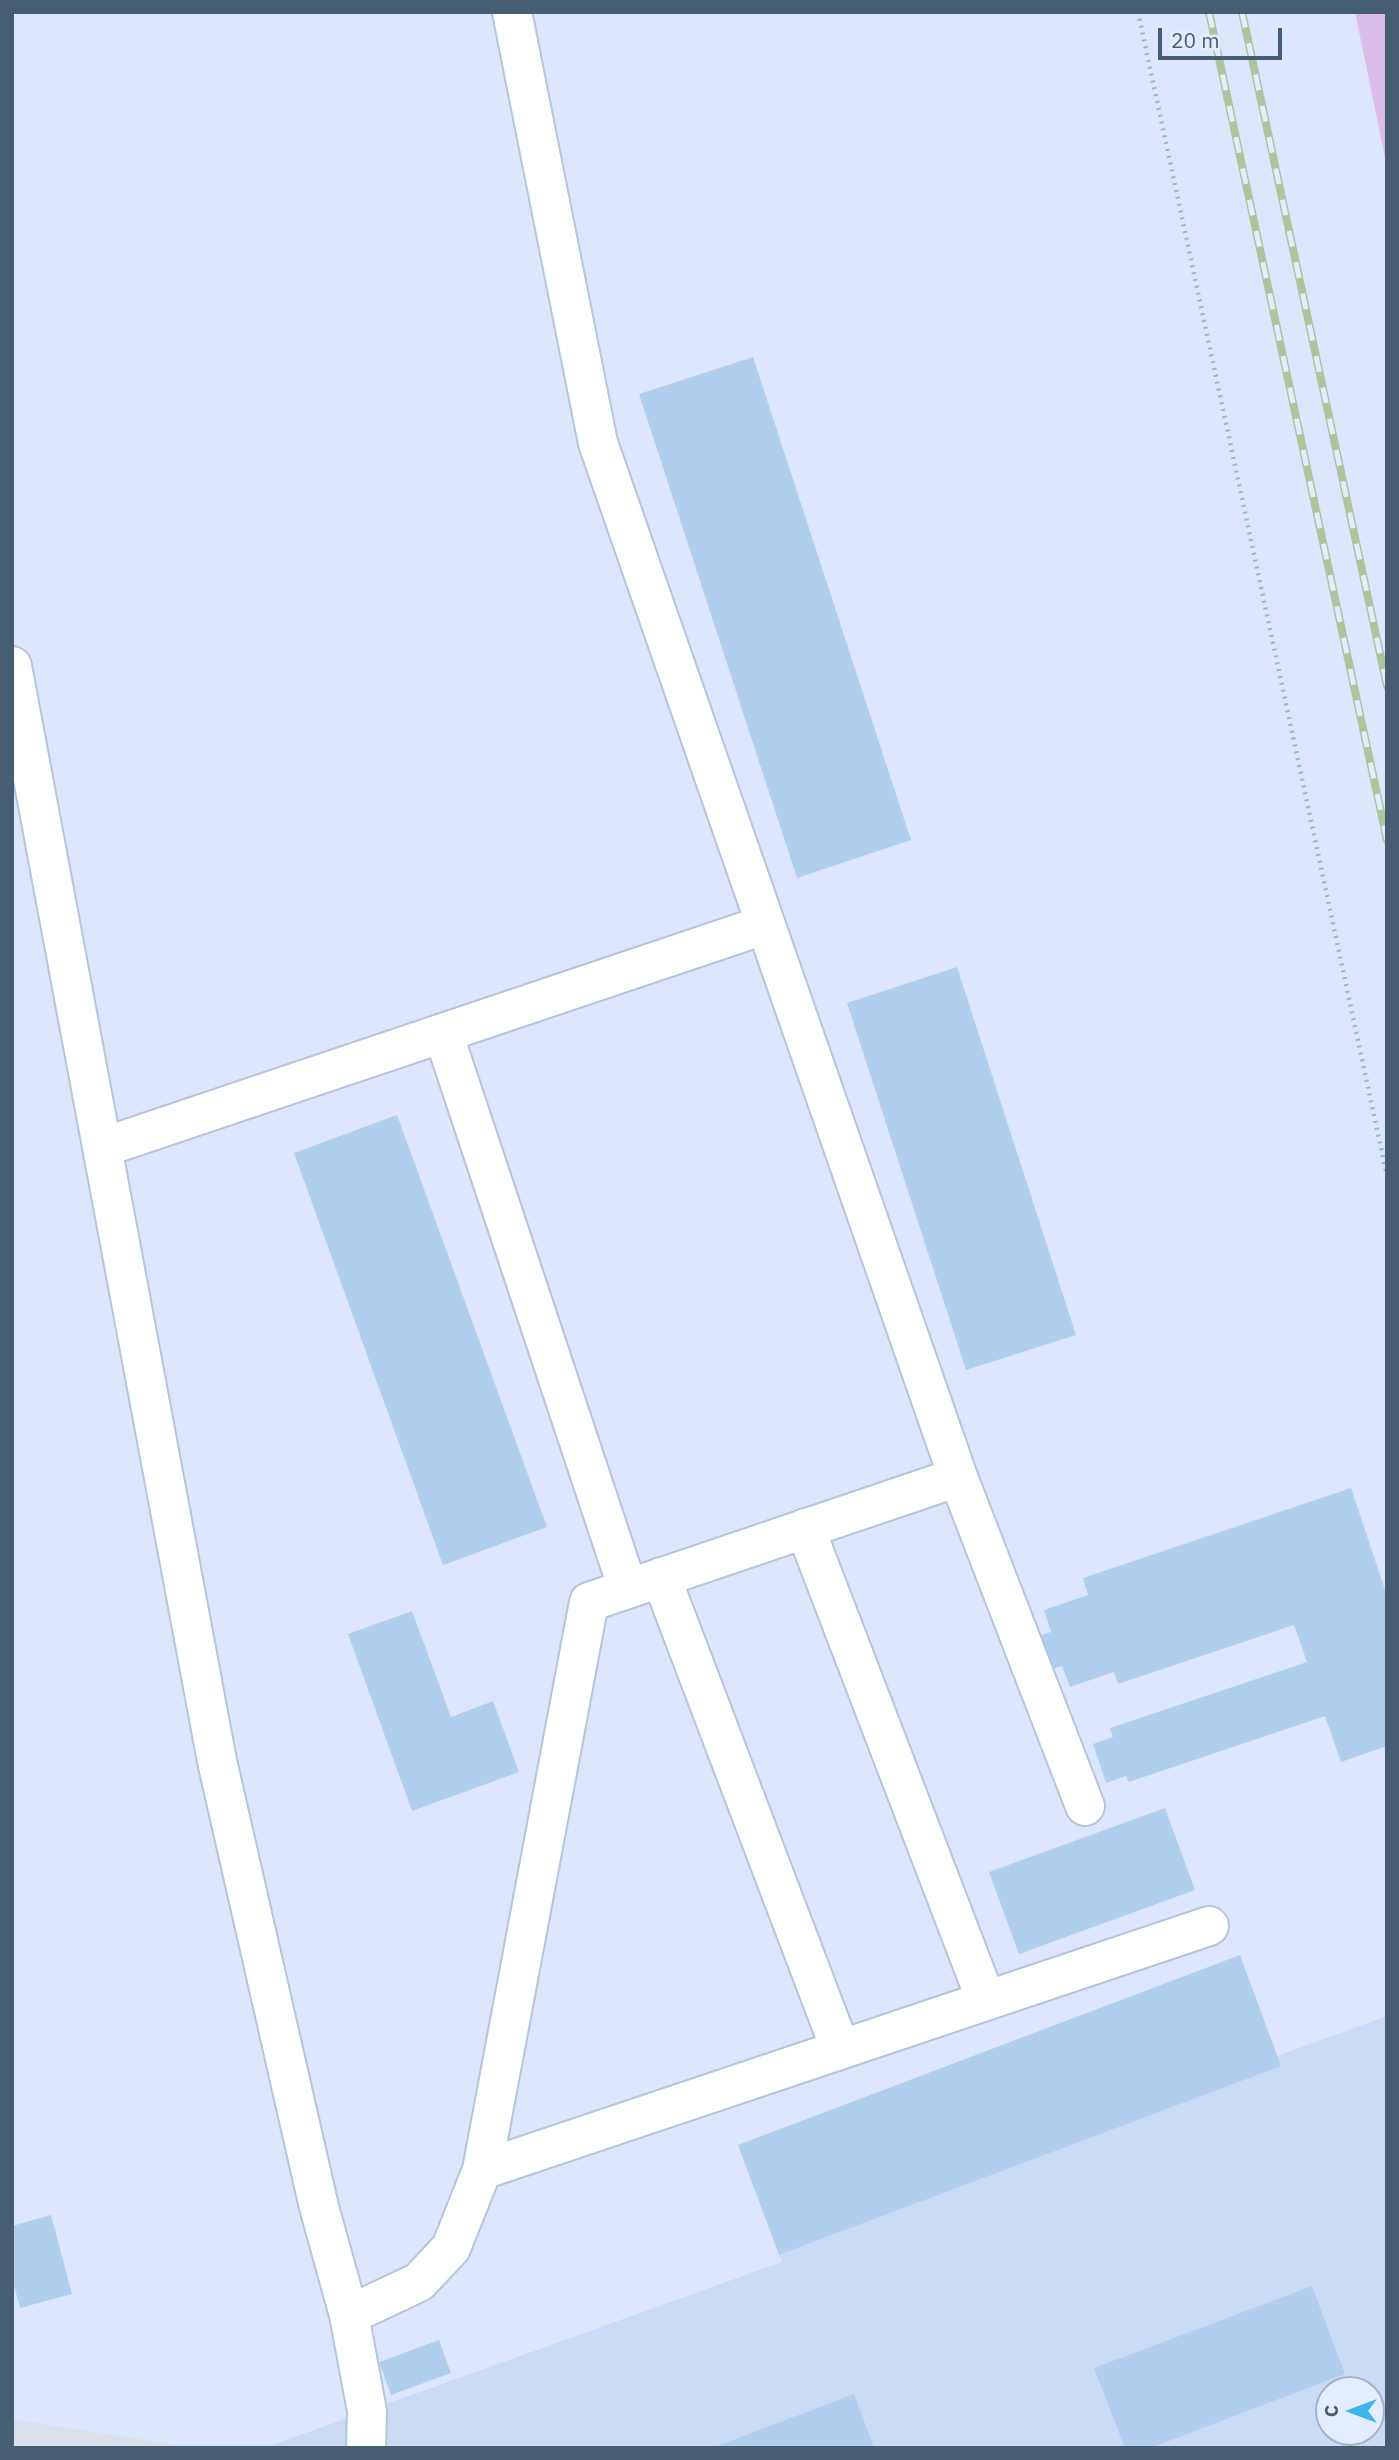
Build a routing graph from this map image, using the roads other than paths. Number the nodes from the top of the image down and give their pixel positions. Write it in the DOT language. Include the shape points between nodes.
graph roads {
  1 [pos="512,12"];
  2 [pos="12,667"];
  3 [pos="764,925"];
  4 [pos="443,1033"];
  5 [pos="104,1147"];
  6 [pos="958,1476"];
  7 [pos="805,1528"];
  8 [pos="644,1583"];
  9 [pos="1085,1806"];
  10 [pos="1209,1926"];
  11 [pos="986,2000"];
  12 [pos="840,2048"];
  13 [pos="482,2170"];
  14 [pos="349,2315"];
  15 [pos="367,2429"];
  1 -- 3 [label="lane" via="598,443"];
  2 -- 5 [label="lane"];
  3 -- 4 [label="lane"];
  3 -- 6 [label="lane"];
  4 -- 5 [label="lane"];
  4 -- 8 [label="lane"];
  5 -- 14 [label="lane" via="217,1761 319,2207"];
  6 -- 7 [label="lane"];
  6 -- 9 [label="lane"];
  7 -- 8 [label="lane"];
  7 -- 11 [label="lane"];
  8 -- 12 [label="lane"];
  8 -- 13 [label="lane" via="589,1602"];
  10 -- 11 [label="lane"];
  11 -- 12 [label="lane"];
  12 -- 13 [label="lane"];
  13 -- 14 [label="lane" via="451,2248 419,2282"];
  14 -- 15 [label="lane"];
}
